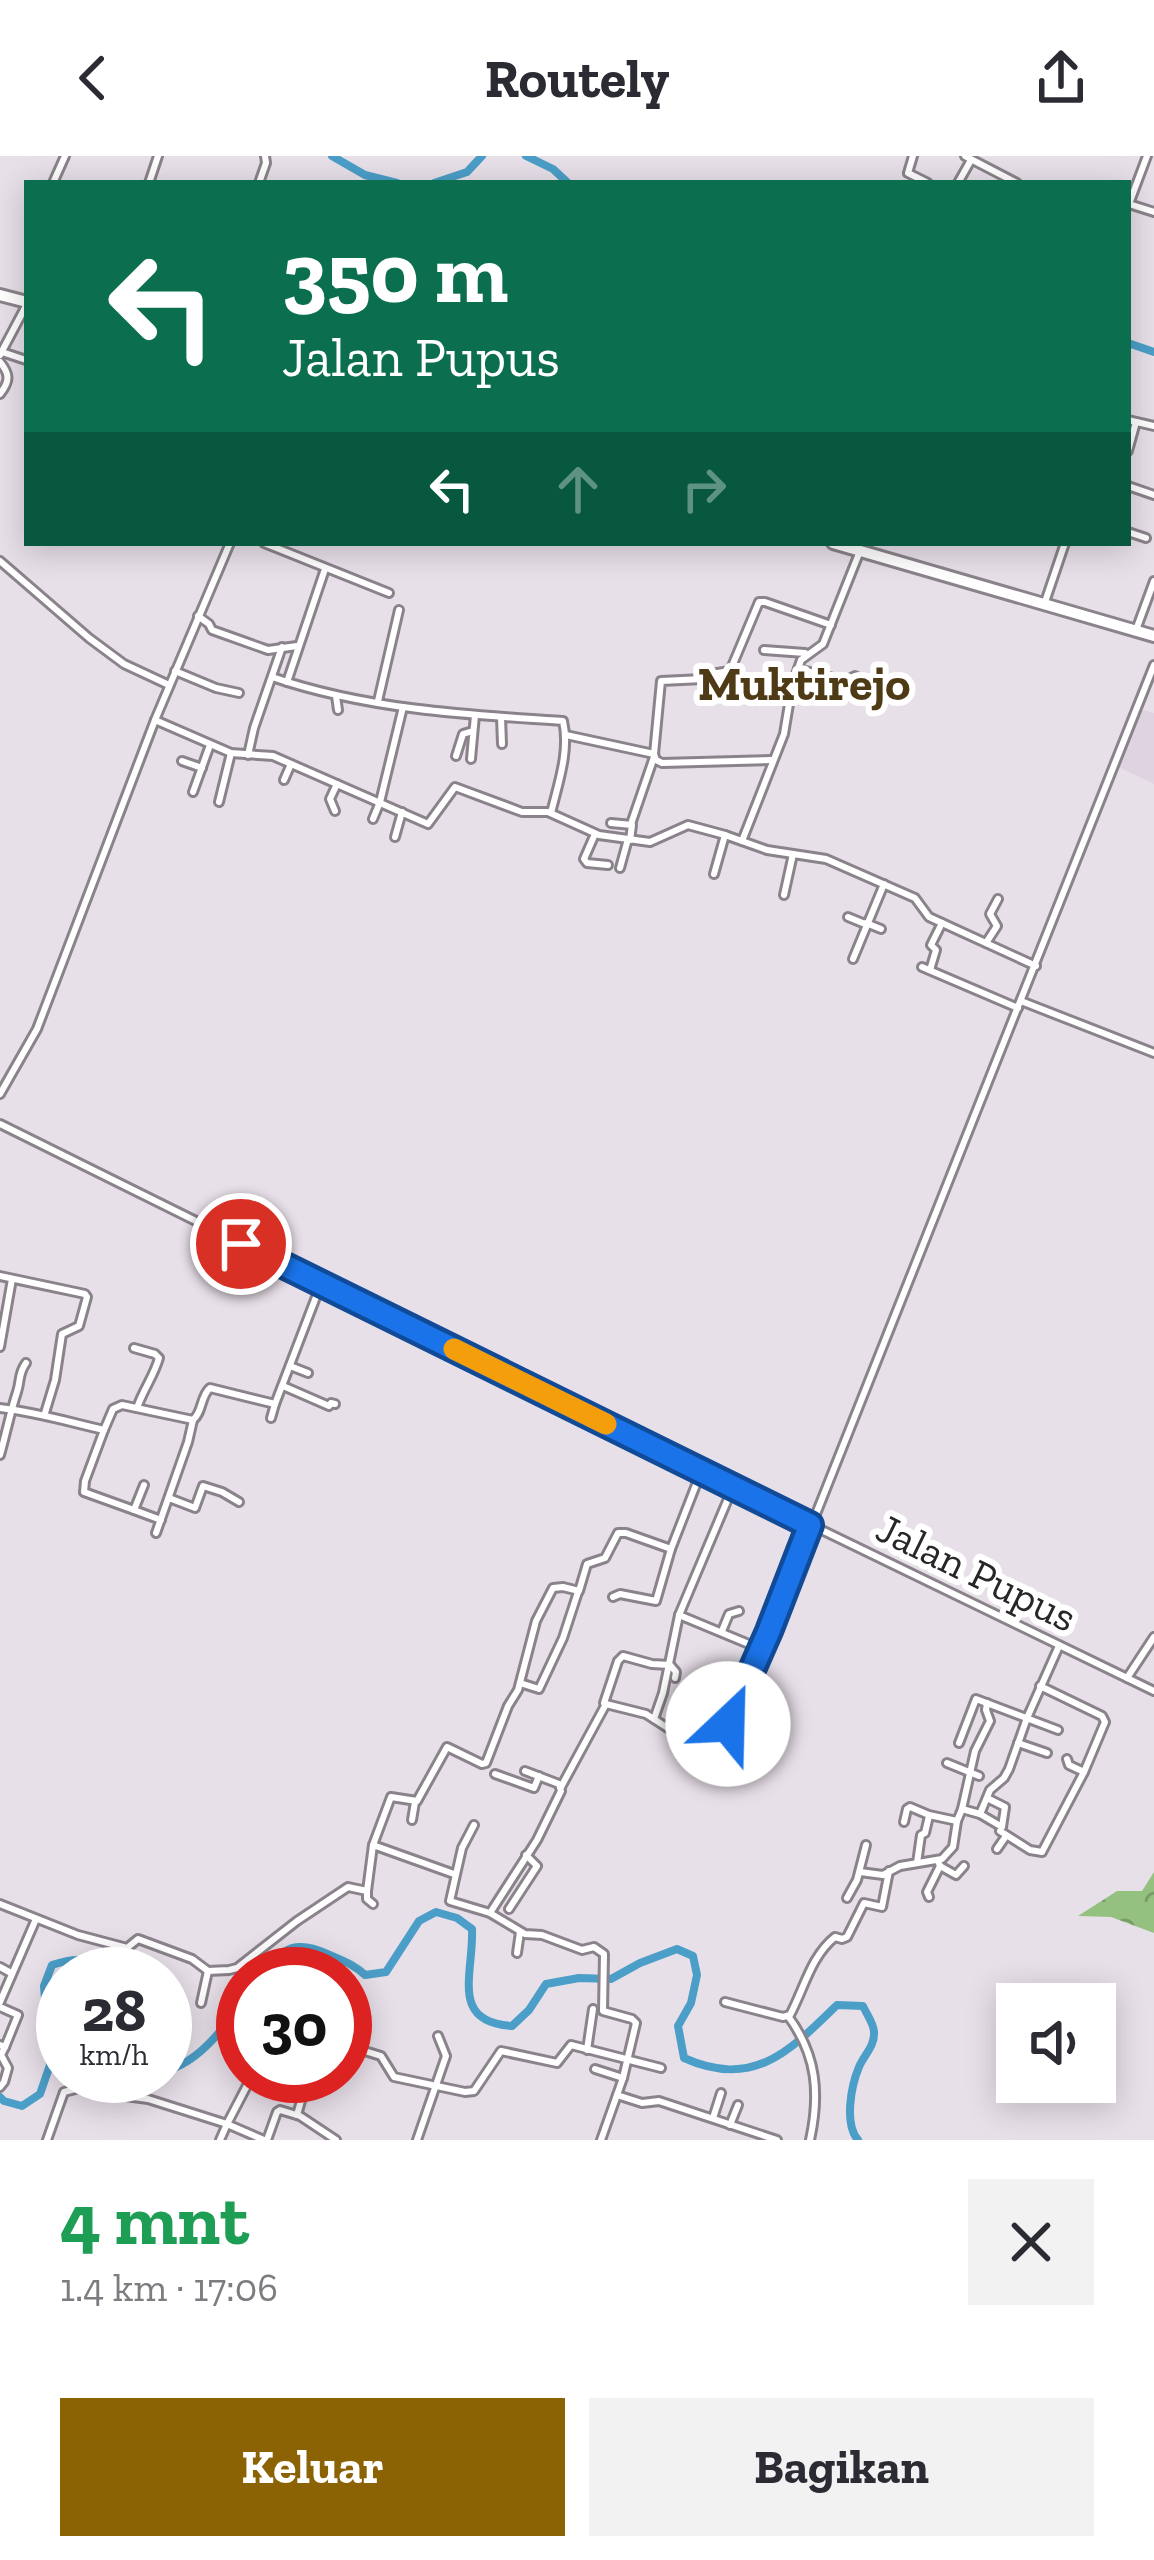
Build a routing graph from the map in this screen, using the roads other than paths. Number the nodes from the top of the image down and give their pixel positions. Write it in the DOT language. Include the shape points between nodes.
graph roads {
  1 [pos="913,156"];
  2 [pos="1147,156"];
  3 [pos="968,158"];
  4 [pos="921,180"];
  5 [pos="1011,180"];
  6 [pos="1131,197"];
  7 [pos="24,309"];
  8 [pos="1,357"];
  9 [pos="0,394"];
  10 [pos="1132,421"];
  11 [pos="1154,426"];
  12 [pos="1131,533"];
  13 [pos="1146,538"];
  14 [pos="229,546"];
  15 [pos="271,546"];
  16 [pos="843,546"];
  17 [pos="1064,546"];
  18 [pos="860,551"];
  19 [pos="0,561"];
  20 [pos="325,568"];
  21 [pos="1154,580"];
  22 [pos="389,593"];
  23 [pos="1044,603"];
  24 [pos="399,610"];
  25 [pos="198,616"];
  26 [pos="831,625"];
  27 [pos="1136,630"];
  28 [pos="1154,636"];
  29 [pos="298,646"];
  30 [pos="282,647"];
  31 [pos="764,650"];
  32 [pos="809,653"];
  33 [pos="1154,665"];
  34 [pos="798,669"];
  35 [pos="175,671"];
  36 [pos="272,677"];
  37 [pos="286,682"];
  38 [pos="169,686"];
  39 [pos="238,693"];
  40 [pos="887,693"];
  41 [pos="337,696"];
  42 [pos="378,701"];
  43 [pos="404,705"];
  44 [pos="338,710"];
  45 [pos="475,715"];
  46 [pos="501,717"];
  47 [pos="154,721"];
  48 [pos="473,731"];
  49 [pos="566,735"];
  50 [pos="502,743"];
  51 [pos="209,745"];
  52 [pos="231,752"];
  53 [pos="248,755"];
  54 [pos="456,756"];
  55 [pos="654,756"];
  56 [pos="471,759"];
  57 [pos="773,760"];
  58 [pos="182,761"];
  59 [pos="291,764"];
  60 [pos="202,768"];
  61 [pos="284,780"];
  62 [pos="337,784"];
  63 [pos="193,792"];
  64 [pos="219,802"];
  65 [pos="380,802"];
  66 [pos="335,811"];
  67 [pos="402,812"];
  68 [pos="551,813"];
  69 [pos="376,820"];
  70 [pos="611,823"];
  71 [pos="632,824"];
  72 [pos="595,834"];
  73 [pos="725,835"];
  74 [pos="395,837"];
  75 [pos="629,839"];
  76 [pos="742,842"];
  77 [pos="793,854"];
  78 [pos="608,866"];
  79 [pos="620,868"];
  80 [pos="714,874"];
  81 [pos="884,884"];
  82 [pos="784,895"];
  83 [pos="998,899"];
  84 [pos="848,916"];
  85 [pos="865,923"];
  86 [pos="942,923"];
  87 [pos="880,929"];
  88 [pos="986,943"];
  89 [pos="853,959"];
  90 [pos="1036,966"];
  91 [pos="1020,1005"];
  92 [pos="1154,1053"];
  93 [pos="0,1094"];
  94 [pos="0,1124"];
  95 [pos="0,1276"];
  96 [pos="12,1279"];
  97 [pos="322,1284"];
  98 [pos="0,1347"];
  99 [pos="134,1348"];
  100 [pos="26,1363"];
  101 [pos="290,1366"];
  102 [pos="308,1373"];
  103 [pos="283,1386"];
  104 [pos="275,1404"];
  105 [pos="335,1405"];
  106 [pos="0,1408"];
  107 [pos="137,1408"];
  108 [pos="10,1409"];
  109 [pos="45,1414"];
  110 [pos="271,1418"];
  111 [pos="193,1420"];
  112 [pos="104,1430"];
  113 [pos="0,1455"];
  114 [pos="702,1471"];
  115 [pos="144,1485"];
  116 [pos="733,1487"];
  117 [pos="169,1498"];
  118 [pos="239,1502"];
  119 [pos="134,1510"];
  120 [pos="161,1520"];
  121 [pos="810,1525"];
  122 [pos="156,1533"];
  123 [pos="670,1549"];
  124 [pos="578,1592"];
  125 [pos="613,1598"];
  126 [pos="739,1611"];
  127 [pos="679,1615"];
  128 [pos="722,1631"];
  129 [pos="1154,1636"];
  130 [pos="1060,1645"];
  131 [pos="763,1646"];
  132 [pos="670,1665"];
  133 [pos="675,1678"];
  134 [pos="1127,1678"];
  135 [pos="520,1683"];
  136 [pos="1040,1686"];
  137 [pos="1154,1691"];
  138 [pos="987,1703"];
  139 [pos="603,1707"];
  140 [pos="695,1713"];
  141 [pos="1027,1718"];
  142 [pos="654,1719"];
  143 [pos="1058,1730"];
  144 [pos="675,1733"];
  145 [pos="959,1743"];
  146 [pos="1018,1743"];
  147 [pos="1047,1753"];
  148 [pos="1066,1759"];
  149 [pos="946,1762"];
  150 [pos="525,1771"];
  151 [pos="1084,1772"];
  152 [pos="495,1774"];
  153 [pos="975,1774"];
  154 [pos="539,1777"];
  155 [pos="561,1786"];
  156 [pos="987,1798"];
  157 [pos="415,1802"];
  158 [pos="962,1809"];
  159 [pos="980,1814"];
  160 [pos="929,1816"];
  161 [pos="412,1820"];
  162 [pos="957,1821"];
  163 [pos="904,1822"];
  164 [pos="475,1825"];
  165 [pos="1002,1831"];
  166 [pos="866,1844"];
  167 [pos="374,1845"];
  168 [pos="997,1849"];
  169 [pos="526,1855"];
  170 [pos="917,1862"];
  171 [pos="939,1863"];
  172 [pos="964,1866"];
  173 [pos="889,1870"];
  174 [pos="860,1872"];
  175 [pos="454,1874"];
  176 [pos="368,1892"];
  177 [pos="929,1897"];
  178 [pos="847,1898"];
  179 [pos="0,1904"];
  180 [pos="373,1904"];
  181 [pos="509,1909"];
  182 [pos="490,1913"];
  183 [pos="37,1919"];
  184 [pos="519,1931"];
  185 [pos="517,1953"];
  186 [pos="0,1966"];
  187 [pos="208,1971"];
  188 [pos="11,1973"];
  189 [pos="725,2002"];
  190 [pos="200,2003"];
  191 [pos="0,2004"];
  192 [pos="593,2009"];
  193 [pos="788,2016"];
  194 [pos="438,2036"];
  195 [pos="3,2046"];
  196 [pos="587,2050"];
  197 [pos="372,2053"];
  198 [pos="628,2059"];
  199 [pos="661,2068"];
  200 [pos="595,2069"];
  201 [pos="623,2078"];
  202 [pos="2,2084"];
  203 [pos="437,2087"];
  204 [pos="721,2093"];
  205 [pos="617,2096"];
  206 [pos="60,2103"];
  207 [pos="161,2103"];
  208 [pos="238,2103"];
  209 [pos="300,2103"];
  210 [pos="739,2104"];
  211 [pos="297,2115"];
  212 [pos="712,2120"];
  213 [pos="227,2124"];
  214 [pos="730,2125"];
  215 [pos="47,2140"];
  216 [pos="220,2140"];
  217 [pos="266,2140"];
  218 [pos="336,2140"];
  219 [pos="417,2140"];
  220 [pos="601,2140"];
  221 [pos="777,2140"];
  222 [pos="810,2140"];
  1 -- 4 [label="street" via="908,174"];
  2 -- 6 [label="street"];
  3 -- 5 [label="street"];
  7 -- 8 [label="street"];
  8 -- 9 [label="street" via="9,379"];
  10 -- 11 [label="street"];
  12 -- 13 [label="street"];
  14 -- 25 [label="street"];
  15 -- 20 [label="street"];
  16 -- 18 [label="main road"];
  17 -- 23 [label="street"];
  18 -- 23 [label="main road"];
  18 -- 26 [label="street"];
  19 -- 38 [label="street" via="124,664"];
  20 -- 22 [label="street"];
  20 -- 29 [label="street"];
  21 -- 27 [label="street"];
  23 -- 27 [label="main road"];
  24 -- 42 [label="street"];
  25 -- 30 [label="street" via="236,640"];
  25 -- 35 [label="street"];
  26 -- 32 [label="street"];
  26 -- 55 [label="street" via="759,602 730,671 661,681"];
  27 -- 28 [label="main road"];
  29 -- 30 [label="street"];
  29 -- 37 [label="street"];
  30 -- 36 [label="street"];
  31 -- 32 [label="street"];
  32 -- 34 [label="street"];
  33 -- 90 [label="street"];
  34 -- 40 [label="street" via="845,681 855,676"];
  34 -- 57 [label="street"];
  35 -- 38 [label="street"];
  35 -- 39 [label="street"];
  36 -- 37 [label="street"];
  36 -- 53 [label="street"];
  37 -- 41 [label="street"];
  38 -- 47 [label="street"];
  41 -- 42 [label="street"];
  41 -- 44 [label="street"];
  42 -- 43 [label="street"];
  43 -- 45 [label="street"];
  43 -- 65 [label="street"];
  45 -- 46 [label="street"];
  45 -- 48 [label="street"];
  46 -- 49 [label="street" via="563,721"];
  46 -- 50 [label="street"];
  47 -- 51 [label="street"];
  47 -- 93 [label="street" via="37,1029"];
  48 -- 54 [label="street" via="463,734"];
  48 -- 56 [label="street"];
  49 -- 55 [label="street"];
  49 -- 68 [label="street"];
  51 -- 52 [label="street"];
  51 -- 60 [label="street"];
  52 -- 53 [label="street"];
  52 -- 64 [label="street"];
  53 -- 59 [label="street"];
  55 -- 57 [label="street" via="662,763"];
  55 -- 71 [label="street"];
  57 -- 76 [label="street"];
  58 -- 60 [label="street"];
  59 -- 61 [label="street"];
  59 -- 62 [label="street"];
  60 -- 63 [label="street"];
  62 -- 65 [label="street"];
  62 -- 66 [label="street"];
  65 -- 67 [label="street"];
  65 -- 69 [label="street"];
  67 -- 68 [label="street" via="430,824 454,787 523,812"];
  67 -- 74 [label="street"];
  68 -- 72 [label="street"];
  70 -- 71 [label="street"];
  71 -- 75 [label="street"];
  72 -- 75 [label="street"];
  72 -- 78 [label="street" via="585,862"];
  73 -- 75 [label="street" via="684,825 654,841"];
  73 -- 76 [label="street"];
  73 -- 80 [label="street"];
  75 -- 79 [label="street"];
  76 -- 77 [label="street"];
  77 -- 81 [label="street"];
  77 -- 82 [label="street"];
  81 -- 85 [label="street"];
  81 -- 86 [label="street"];
  83 -- 88 [label="street" via="990,914 997,926"];
  84 -- 85 [label="street"];
  85 -- 87 [label="street"];
  85 -- 89 [label="street"];
  86 -- 88 [label="street"];
  86 -- 91 [label="street" via="926,968"];
  88 -- 90 [label="street"];
  90 -- 91 [label="street"];
  91 -- 92 [label="street"];
  91 -- 121 [label="street"];
  94 -- 97 [label="street, Jalan Pupus"];
  95 -- 96 [label="street"];
  96 -- 98 [label="street"];
  96 -- 109 [label="street" via="85,1294 87,1301 79,1326 62,1334"];
  97 -- 101 [label="street"];
  97 -- 114 [label="street, Jalan Pupus"];
  99 -- 107 [label="street" via="159,1358"];
  100 -- 108 [label="street"];
  101 -- 102 [label="street"];
  101 -- 103 [label="street"];
  103 -- 104 [label="street"];
  103 -- 105 [label="street"];
  104 -- 110 [label="street"];
  104 -- 111 [label="street" via="209,1388"];
  106 -- 108 [label="street"];
  107 -- 111 [label="street"];
  107 -- 112 [label="street" via="113,1409"];
  108 -- 109 [label="street"];
  108 -- 113 [label="street"];
  109 -- 112 [label="street"];
  111 -- 117 [label="street"];
  112 -- 119 [label="street" via="84,1492"];
  114 -- 116 [label="street, Jalan Pupus"];
  114 -- 123 [label="street"];
  115 -- 119 [label="street"];
  116 -- 121 [label="street, Jalan Pupus"];
  116 -- 127 [label="street"];
  117 -- 118 [label="street" via="195,1508 205,1486"];
  117 -- 120 [label="street"];
  119 -- 120 [label="street"];
  120 -- 122 [label="street"];
  121 -- 130 [label="street, Jalan Pupus"];
  121 -- 131 [label="street"];
  123 -- 124 [label="street" via="618,1533 605,1558 587,1564"];
  123 -- 125 [label="street" via="655,1602"];
  124 -- 135 [label="street" via="539,1689"];
  124 -- 135 [label="street" via="553,1588"];
  126 -- 128 [label="street"];
  127 -- 128 [label="street"];
  127 -- 132 [label="street"];
  128 -- 131 [label="street"];
  129 -- 134 [label="street"];
  130 -- 134 [label="street, Jalan Pupus"];
  130 -- 136 [label="street"];
  131 -- 144 [label="street" via="717,1746"];
  132 -- 133 [label="street"];
  132 -- 139 [label="street" via="622,1656"];
  132 -- 142 [label="street"];
  134 -- 137 [label="street, Jalan Pupus"];
  135 -- 157 [label="street" via="486,1762 446,1748"];
  136 -- 141 [label="street"];
  136 -- 151 [label="street" via="1105,1719"];
  138 -- 141 [label="street"];
  138 -- 145 [label="street" via="975,1699"];
  138 -- 153 [label="street"];
  139 -- 142 [label="street"];
  139 -- 155 [label="street"];
  140 -- 144 [label="street"];
  141 -- 143 [label="street"];
  141 -- 146 [label="street"];
  142 -- 144 [label="street"];
  146 -- 147 [label="street"];
  146 -- 156 [label="street"];
  148 -- 151 [label="street"];
  149 -- 153 [label="street"];
  150 -- 154 [label="street"];
  151 -- 165 [label="street" via="1042,1852"];
  152 -- 154 [label="street" via="534,1787"];
  153 -- 158 [label="street"];
  154 -- 155 [label="street"];
  155 -- 169 [label="street"];
  156 -- 159 [label="street"];
  156 -- 165 [label="street" via="1005,1807"];
  157 -- 161 [label="street"];
  157 -- 167 [label="street" via="391,1797"];
  158 -- 159 [label="street"];
  158 -- 162 [label="street"];
  159 -- 165 [label="street"];
  160 -- 162 [label="street"];
  160 -- 163 [label="street" via="908,1807"];
  160 -- 170 [label="street"];
  162 -- 171 [label="street" via="953,1847"];
  164 -- 175 [label="street"];
  165 -- 168 [label="street"];
  166 -- 174 [label="street"];
  167 -- 175 [label="street"];
  167 -- 176 [label="street"];
  169 -- 181 [label="street" via="537,1866"];
  169 -- 182 [label="street"];
  170 -- 171 [label="street"];
  170 -- 173 [label="street"];
  171 -- 172 [label="street" via="958,1875"];
  171 -- 177 [label="street"];
  173 -- 174 [label="street"];
  173 -- 193 [label="street" via="882,1907 864,1903 847,1936 828,1942"];
  174 -- 178 [label="street"];
  175 -- 182 [label="street" via="449,1901"];
  176 -- 180 [label="street"];
  176 -- 187 [label="street" via="353,1888 237,1968"];
  179 -- 183 [label="street"];
  182 -- 184 [label="street"];
  183 -- 187 [label="street" via="127,1948 138,1939"];
  183 -- 188 [label="street"];
  184 -- 185 [label="street"];
  184 -- 198 [label="street" via="604,1954 604,2012 636,2023"];
  186 -- 188 [label="street"];
  187 -- 190 [label="street"];
  188 -- 191 [label="street"];
  189 -- 193 [label="street"];
  191 -- 195 [label="street" via="18,2015"];
  192 -- 196 [label="street"];
  193 -- 222 [label="street" via="812,2060"];
  194 -- 203 [label="street" via="446,2056"];
  195 -- 202 [label="street"];
  196 -- 198 [label="street"];
  196 -- 203 [label="street" via="569,2045 557,2063 501,2051 474,2091"];
  197 -- 203 [label="street" via="394,2077"];
  198 -- 199 [label="street"];
  198 -- 201 [label="street"];
  200 -- 201 [label="street"];
  201 -- 205 [label="street"];
  203 -- 219 [label="street"];
  204 -- 212 [label="street"];
  205 -- 212 [label="street"];
  205 -- 220 [label="street"];
  206 -- 215 [label="street"];
  207 -- 213 [label="street"];
  208 -- 213 [label="street"];
  209 -- 211 [label="street"];
  210 -- 214 [label="street"];
  211 -- 217 [label="street" via="278,2110"];
  211 -- 218 [label="street"];
  212 -- 214 [label="street"];
  213 -- 216 [label="street"];
  213 -- 217 [label="street"];
  214 -- 221 [label="street"];
}
